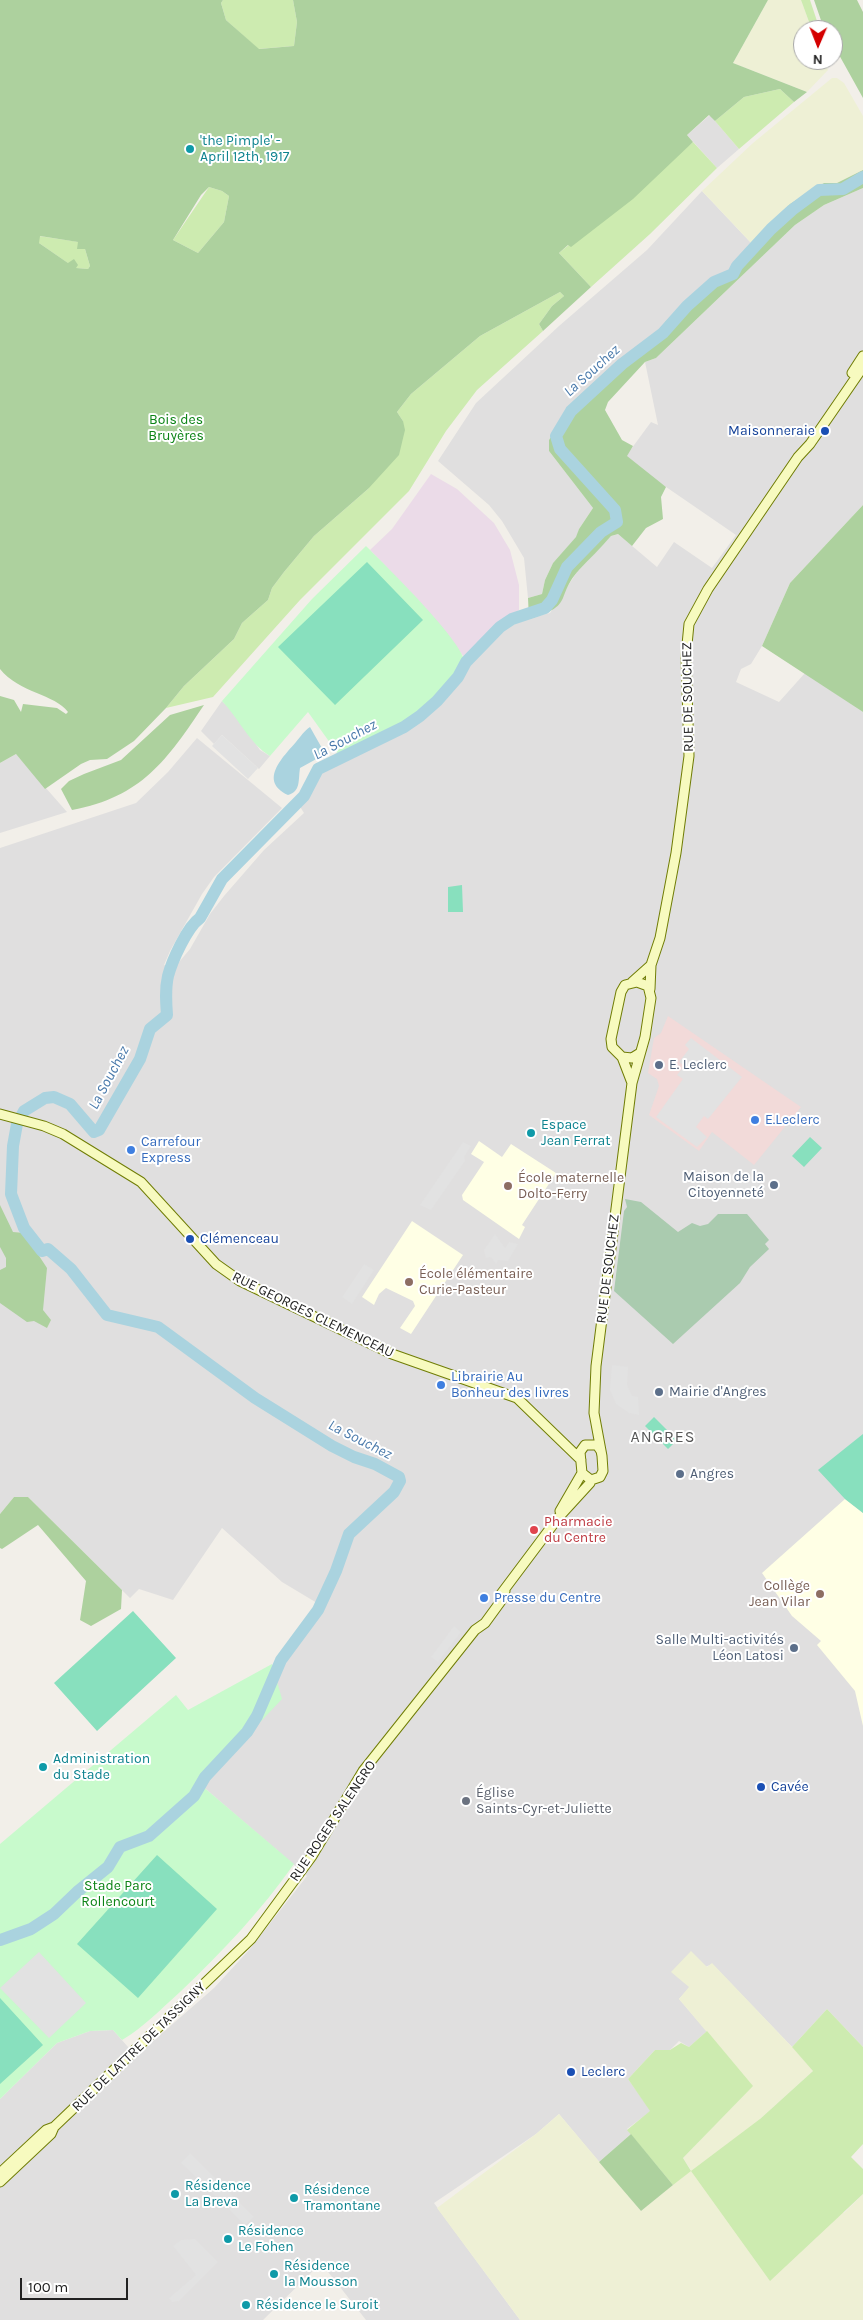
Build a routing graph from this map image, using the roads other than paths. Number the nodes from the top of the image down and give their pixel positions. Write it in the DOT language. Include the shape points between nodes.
graph roads {
  1 [pos="863,356"];
  2 [pos="863,367"];
  3 [pos="798,457"];
  4 [pos="652,965"];
  5 [pos="632,982"];
  6 [pos="650,990"];
  7 [pos="640,1054"];
  8 [pos="622,1057"];
  9 [pos="632,1083"];
  10 [pos="0,1114"];
  11 [pos="596,1426"];
  12 [pos="567,1445"];
  13 [pos="585,1446"];
  14 [pos="601,1451"];
  15 [pos="581,1460"];
  16 [pos="582,1473"];
  17 [pos="590,1481"];
  18 [pos="558,1518"];
  19 [pos="224,1966"];
  20 [pos="54,2127"];
  21 [pos="0,2174"];
  22 [pos="0,2182"];
  1 -- 3 [label="main road, RUE DE SOUCHEZ"];
  2 -- 3 [label="main road, RUE DE SOUCHEZ"];
  3 -- 4 [label="main road, RUE DE SOUCHEZ" via="708,589 689,624 686,655 689,756 676,853"];
  4 -- 5 [label="main road"];
  4 -- 6 [label="main road, RUE DE SOUCHEZ"];
  5 -- 6 [label="main road" via="645,984"];
  5 -- 8 [label="main road, RUE DE SOUCHEZ" via="621,992 611,1039 612,1047"];
  6 -- 7 [label="main road, RUE DE SOUCHEZ"];
  7 -- 8 [label="main road" via="632,1058"];
  7 -- 9 [label="main road, RUE DE SOUCHEZ"];
  8 -- 9 [label="main road, RUE DE SOUCHEZ"];
  9 -- 11 [label="main road, RUE DE SOUCHEZ" via="598,1343 594,1397"];
  10 -- 12 [label="main road, RUE GEORGES CLEMENCEAU" via="62,1134 141,1182 216,1264 240,1281 392,1354 517,1398"];
  11 -- 13 [label="main road, RUE DE SOUCHEZ"];
  11 -- 14 [label="main road, RUE DE SOUCHEZ"];
  12 -- 13 [label="main road"];
  12 -- 15 [label="main road, RUE GEORGES CLEMENCEAU"];
  13 -- 14 [label="main road" via="597,1445"];
  13 -- 15 [label="main road, RUE DE SOUCHEZ"];
  14 -- 17 [label="main road, RUE DE SOUCHEZ" via="602,1474"];
  15 -- 16 [label="main road, RUE DE SOUCHEZ"];
  16 -- 17 [label="main road"];
  16 -- 18 [label="main road, RUE ROGER SALENGRO"];
  17 -- 18 [label="main road, RUE ROGER SALENGRO"];
  18 -- 19 [label="main road, RUE ROGER SALENGRO" via="485,1624 479,1627 363,1771 304,1868 251,1939"];
  19 -- 20 [label="main road, RUE DE LATTRE DE TASSIGNY"];
  20 -- 21 [label="main road, RUE DE LATTRE DE TASSIGNY" via="46,2130"];
  20 -- 22 [label="main road, RUE DE LATTRE DE TASSIGNY" via="51,2134"];
}
